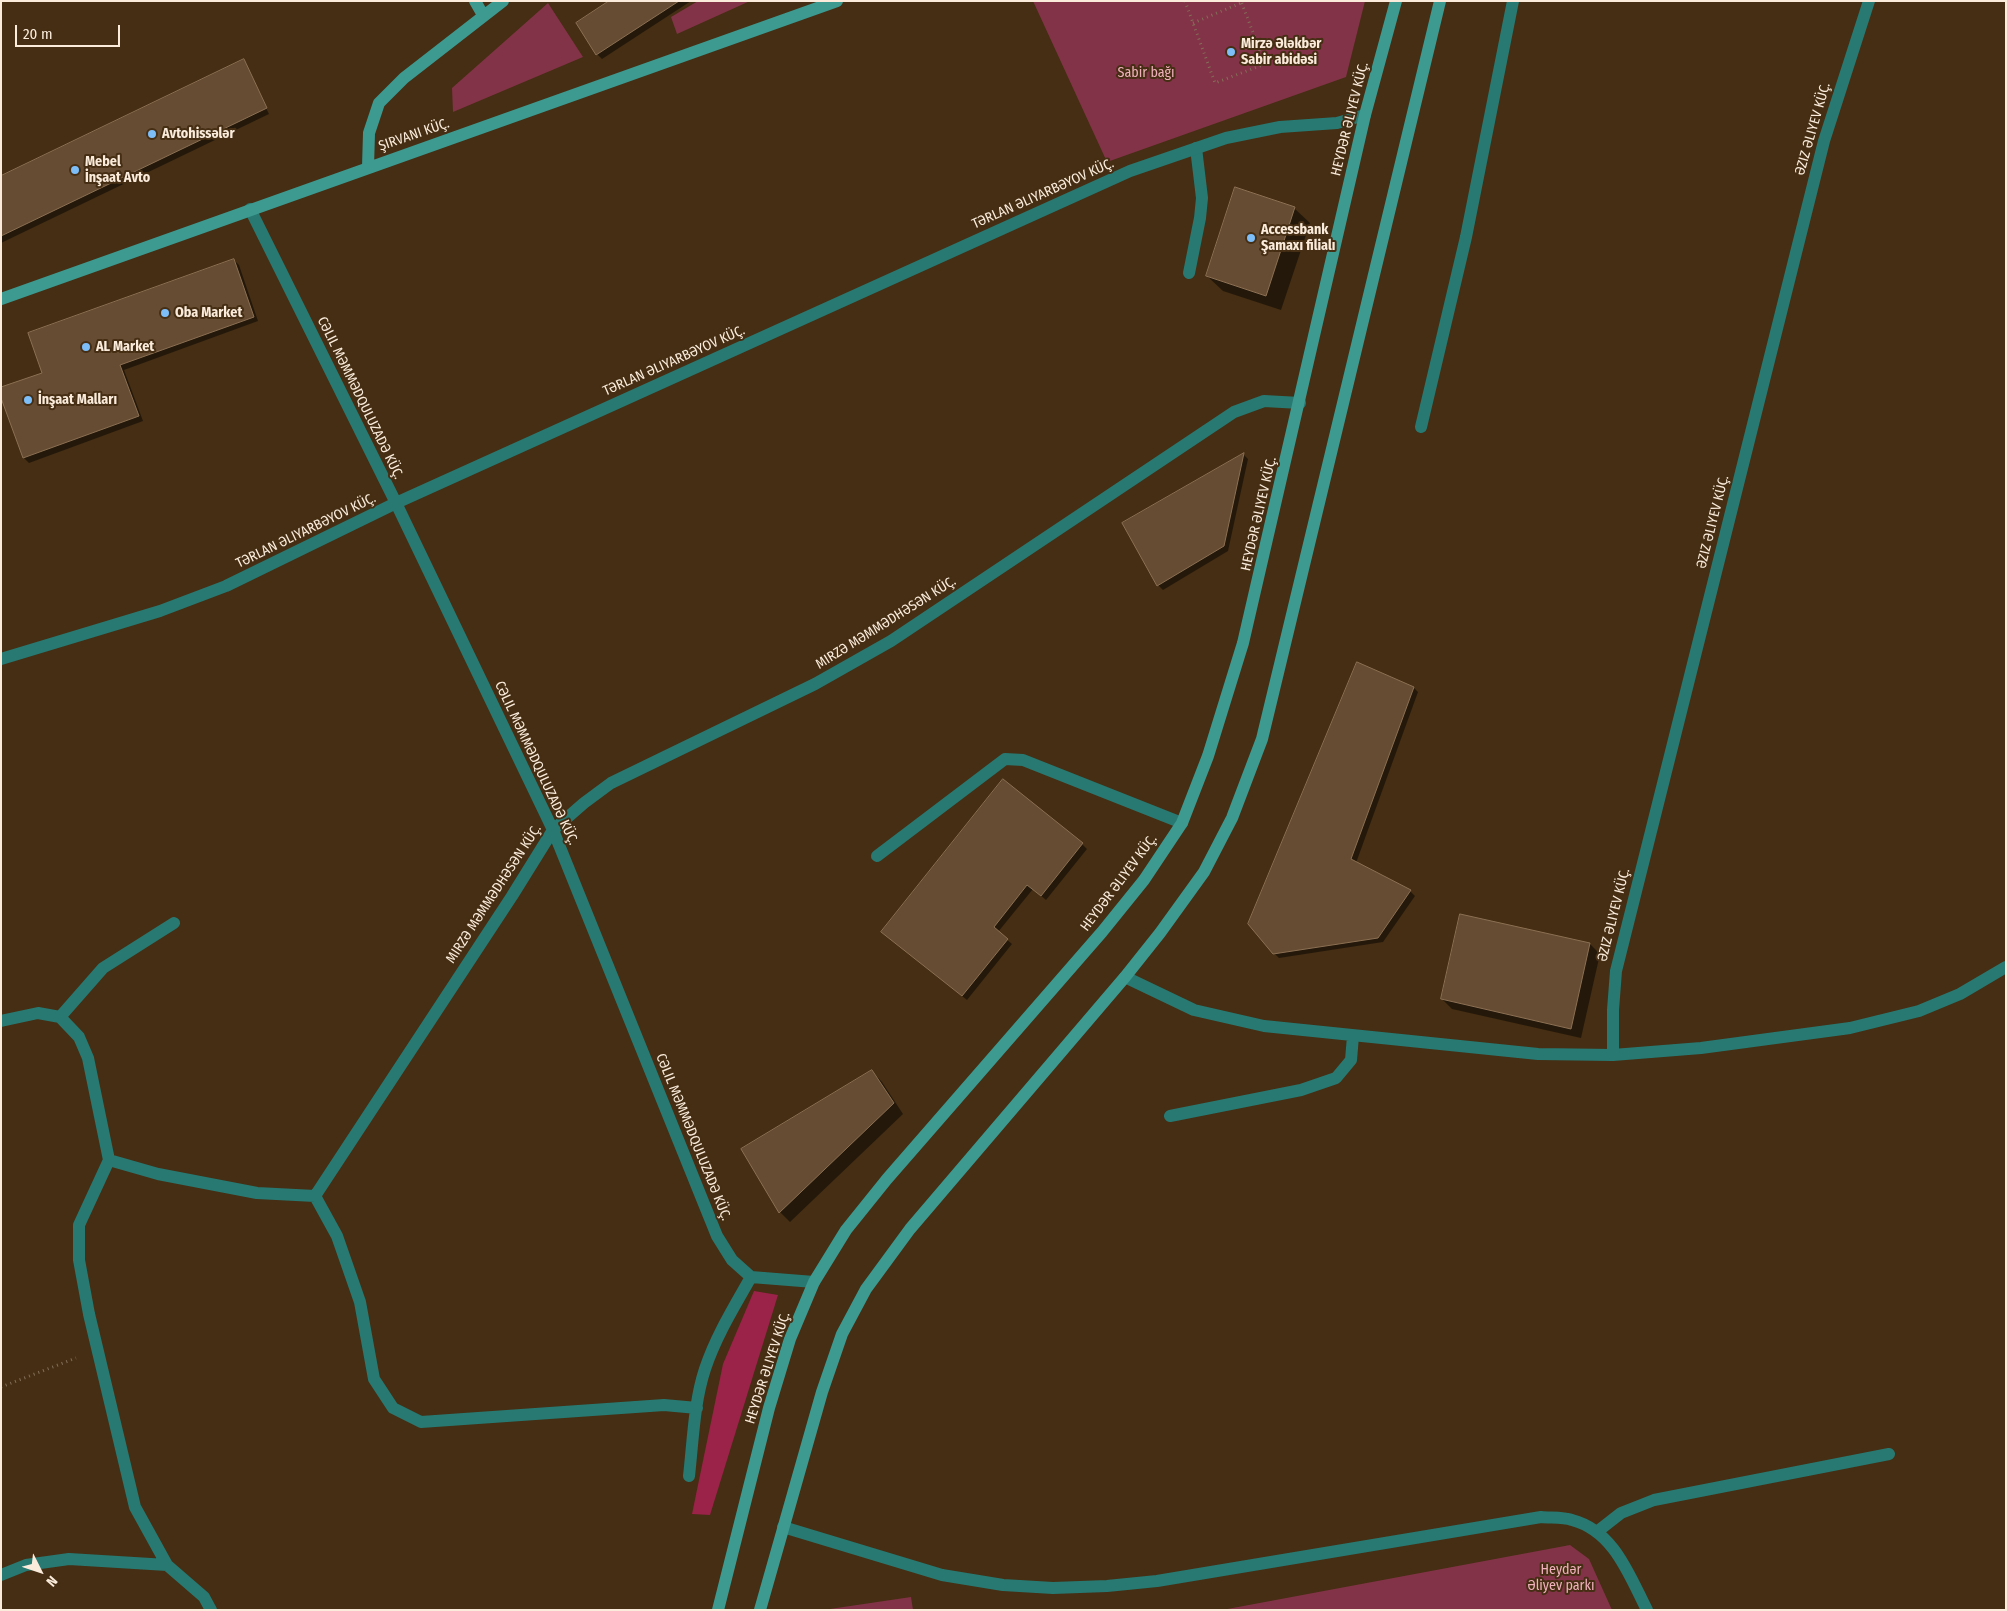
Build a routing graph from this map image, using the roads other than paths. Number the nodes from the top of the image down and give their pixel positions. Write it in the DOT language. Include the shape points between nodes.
graph roads {
  1 [pos="475,1"];
  2 [pos="503,1"];
  3 [pos="837,1"];
  4 [pos="1396,1"];
  5 [pos="1440,1"];
  6 [pos="1513,1"];
  7 [pos="1869,1"];
  8 [pos="483,15"];
  9 [pos="1365,115"];
  10 [pos="1196,148"];
  11 [pos="368,167"];
  12 [pos="250,209"];
  13 [pos="1189,273"];
  14 [pos="1,299"];
  15 [pos="1300,402"];
  16 [pos="1421,427"];
  17 [pos="396,504"];
  18 [pos="1,659"];
  19 [pos="1182,823"];
  20 [pos="553,830"];
  21 [pos="877,856"];
  22 [pos="174,923"];
  23 [pos="2006,967"];
  24 [pos="1125,977"];
  25 [pos="60,1017"];
  26 [pos="1,1021"];
  27 [pos="1353,1036"];
  28 [pos="1613,1055"];
  29 [pos="1170,1116"];
  30 [pos="109,1160"];
  31 [pos="315,1196"];
  32 [pos="751,1277"];
  33 [pos="814,1282"];
  34 [pos="697,1408"];
  35 [pos="1889,1454"];
  36 [pos="689,1476"];
  37 [pos="783,1527"];
  38 [pos="1598,1531"];
  39 [pos="167,1565"];
  40 [pos="1,1576"];
  41 [pos="211,1610"];
  42 [pos="718,1610"];
  43 [pos="760,1610"];
  44 [pos="1647,1610"];
  1 -- 8 [label="street"];
  2 -- 8 [label="street"];
  3 -- 11 [label="street, ŞIRVANI KÜÇ."];
  4 -- 9 [label="street, HEYDƏR ƏLIYEV KÜÇ."];
  5 -- 24 [label="street" via="1262,739 1232,818 1204,872"];
  6 -- 16 [label="street" via="1466,237"];
  7 -- 28 [label="street, ƏZIZ ƏLIYEV KÜÇ." via="1824,141 1616,970"];
  8 -- 11 [label="street" via="404,78 379,103 369,133"];
  9 -- 10 [label="street, TƏRLAN ƏLIYARBƏYOV KÜÇ." via="1337,123 1271,129"];
  9 -- 15 [label="street, HEYDƏR ƏLIYEV KÜÇ."];
  10 -- 13 [label="street" via="1202,198"];
  10 -- 17 [label="street, TƏRLAN ƏLIYARBƏYOV KÜÇ." via="1130,171"];
  11 -- 12 [label="street, ŞIRVANI KÜÇ."];
  12 -- 14 [label="street, ŞIRVANI KÜÇ."];
  12 -- 17 [label="street, CƏLIL MƏMMƏDQULUZADƏ KÜÇ."];
  15 -- 19 [label="street, HEYDƏR ƏLIYEV KÜÇ." via="1243,643 1208,756"];
  15 -- 20 [label="street, MIRZƏ MƏMMƏDHƏSƏN KÜÇ." via="1264,401 1234,412 891,641 815,684 611,783"];
  17 -- 18 [label="street, TƏRLAN ƏLIYARBƏYOV KÜÇ." via="226,586 160,611"];
  17 -- 20 [label="street, CƏLIL MƏMMƏDQULUZADƏ KÜÇ."];
  19 -- 21 [label="street" via="1023,760 1005,759"];
  19 -- 33 [label="street, HEYDƏR ƏLIYEV KÜÇ." via="1144,880 1102,932 846,1230"];
  20 -- 31 [label="street, MIRZƏ MƏMMƏDHƏSƏN KÜÇ."];
  20 -- 32 [label="street, CƏLIL MƏMMƏDQULUZADƏ KÜÇ." via="717,1236 732,1260"];
  22 -- 25 [label="street" via="103,968"];
  23 -- 28 [label="street" via="1960,994 1919,1011 1850,1028 1701,1048"];
  24 -- 27 [label="street" via="1194,1010 1264,1026"];
  24 -- 37 [label="street" via="910,1229 866,1289 842,1334"];
  25 -- 26 [label="street" via="38,1013"];
  25 -- 30 [label="street" via="79,1037 88,1058"];
  27 -- 28 [label="street" via="1538,1054"];
  27 -- 29 [label="street" via="1351,1060 1336,1078 1301,1090"];
  30 -- 31 [label="street" via="158,1174 257,1193"];
  30 -- 39 [label="street" via="79,1225 79,1260 135,1507"];
  31 -- 34 [label="street" via="337,1236 360,1302 374,1379 393,1408 421,1422 664,1405"];
  32 -- 33 [label="street"];
  32 -- 34 [label="street" via="717,1339 704,1371"];
  33 -- 42 [label="street, HEYDƏR ƏLIYEV KÜÇ." via="790,1339 769,1408"];
  34 -- 36 [label="street"];
  35 -- 38 [label="street" via="1654,1500 1621,1513"];
  37 -- 38 [label="street" via="942,1575 1003,1586 1053,1588 1157,1581 1541,1517 1572,1520"];
  37 -- 43 [label="street"];
  38 -- 44 [label="street" via="1624,1563"];
  39 -- 40 [label="street" via="69,1559 26,1566"];
  39 -- 41 [label="street" via="204,1596"];
}
